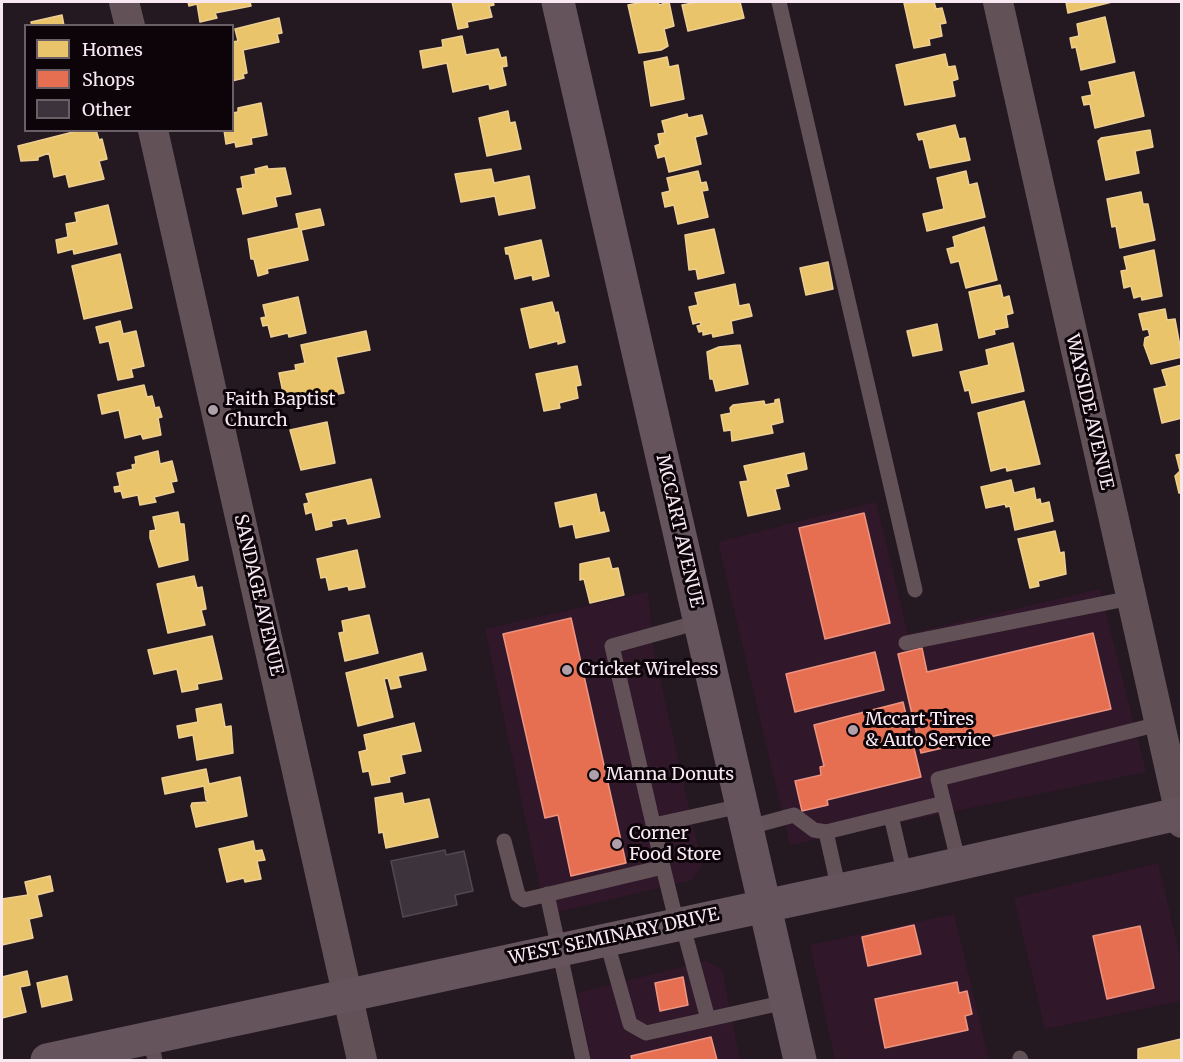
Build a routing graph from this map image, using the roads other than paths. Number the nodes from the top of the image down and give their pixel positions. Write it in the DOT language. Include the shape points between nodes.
graph roads {
  1 [pos="124,2"];
  2 [pos="558,2"];
  3 [pos="779,2"];
  4 [pos="998,2"];
  5 [pos="130,24"];
  6 [pos="153,132"];
  7 [pos="915,591"];
  8 [pos="1131,598"];
  9 [pos="699,622"];
  10 [pos="906,643"];
  11 [pos="1159,724"];
  12 [pos="944,803"];
  13 [pos="891,816"];
  14 [pos="744,817"];
  15 [pos="1181,817"];
  16 [pos="654,825"];
  17 [pos="826,832"];
  18 [pos="504,841"];
  19 [pos="958,864"];
  20 [pos="663,867"];
  21 [pos="905,876"];
  22 [pos="839,890"];
  23 [pos="547,894"];
  24 [pos="764,906"];
  25 [pos="680,923"];
  26 [pos="606,939"];
  27 [pos="559,949"];
  28 [pos="347,995"];
  29 [pos="786,1002"];
  30 [pos="708,1020"];
  31 [pos="152,1049"];
  32 [pos="47,1060"];
  33 [pos="362,1060"];
  34 [pos="583,1060"];
  35 [pos="800,1060"];
  1 -- 5 [label="street"];
  2 -- 9 [label="main road, MCCART AVENUE"];
  3 -- 7 [label="lane"];
  4 -- 8 [label="street, WAYSIDE AVENUE"];
  6 -- 28 [label="street, SANDAGE AVENUE"];
  8 -- 10 [label="lane"];
  8 -- 11 [label="street, WAYSIDE AVENUE"];
  9 -- 14 [label="main road, MCCART AVENUE"];
  9 -- 16 [label="lane" via="612,646"];
  11 -- 12 [label="lane" via="938,779"];
  11 -- 15 [label="street, WAYSIDE AVENUE"];
  12 -- 13 [label="lane"];
  12 -- 19 [label="lane"];
  13 -- 17 [label="lane"];
  13 -- 21 [label="lane"];
  14 -- 16 [label="lane"];
  14 -- 17 [label="lane" via="794,815 808,827"];
  14 -- 24 [label="main road, MCCART AVENUE"];
  15 -- 19 [label="main road, WEST SEMINARY DRIVE"];
  16 -- 20 [label="lane"];
  17 -- 22 [label="lane"];
  18 -- 23 [label="lane" via="520,899"];
  19 -- 21 [label="main road, WEST SEMINARY DRIVE"];
  20 -- 23 [label="lane"];
  20 -- 25 [label="lane"];
  21 -- 22 [label="main road, WEST SEMINARY DRIVE"];
  22 -- 24 [label="main road, WEST SEMINARY DRIVE"];
  23 -- 27 [label="lane"];
  24 -- 25 [label="main road, WEST SEMINARY DRIVE"];
  24 -- 29 [label="main road, MCCART AVENUE"];
  25 -- 26 [label="main road, WEST SEMINARY DRIVE"];
  25 -- 30 [label="lane"];
  26 -- 27 [label="main road, WEST SEMINARY DRIVE"];
  26 -- 30 [label="lane" via="630,1024 646,1033"];
  27 -- 28 [label="main road, WEST SEMINARY DRIVE"];
  27 -- 34 [label="lane"];
  28 -- 31 [label="main road, WEST SEMINARY DRIVE"];
  28 -- 33 [label="street, SANDAGE AVENUE"];
  29 -- 30 [label="lane"];
  29 -- 35 [label="main road, MCCART AVENUE"];
  31 -- 32 [label="main road, WEST SEMINARY DRIVE"];
}
